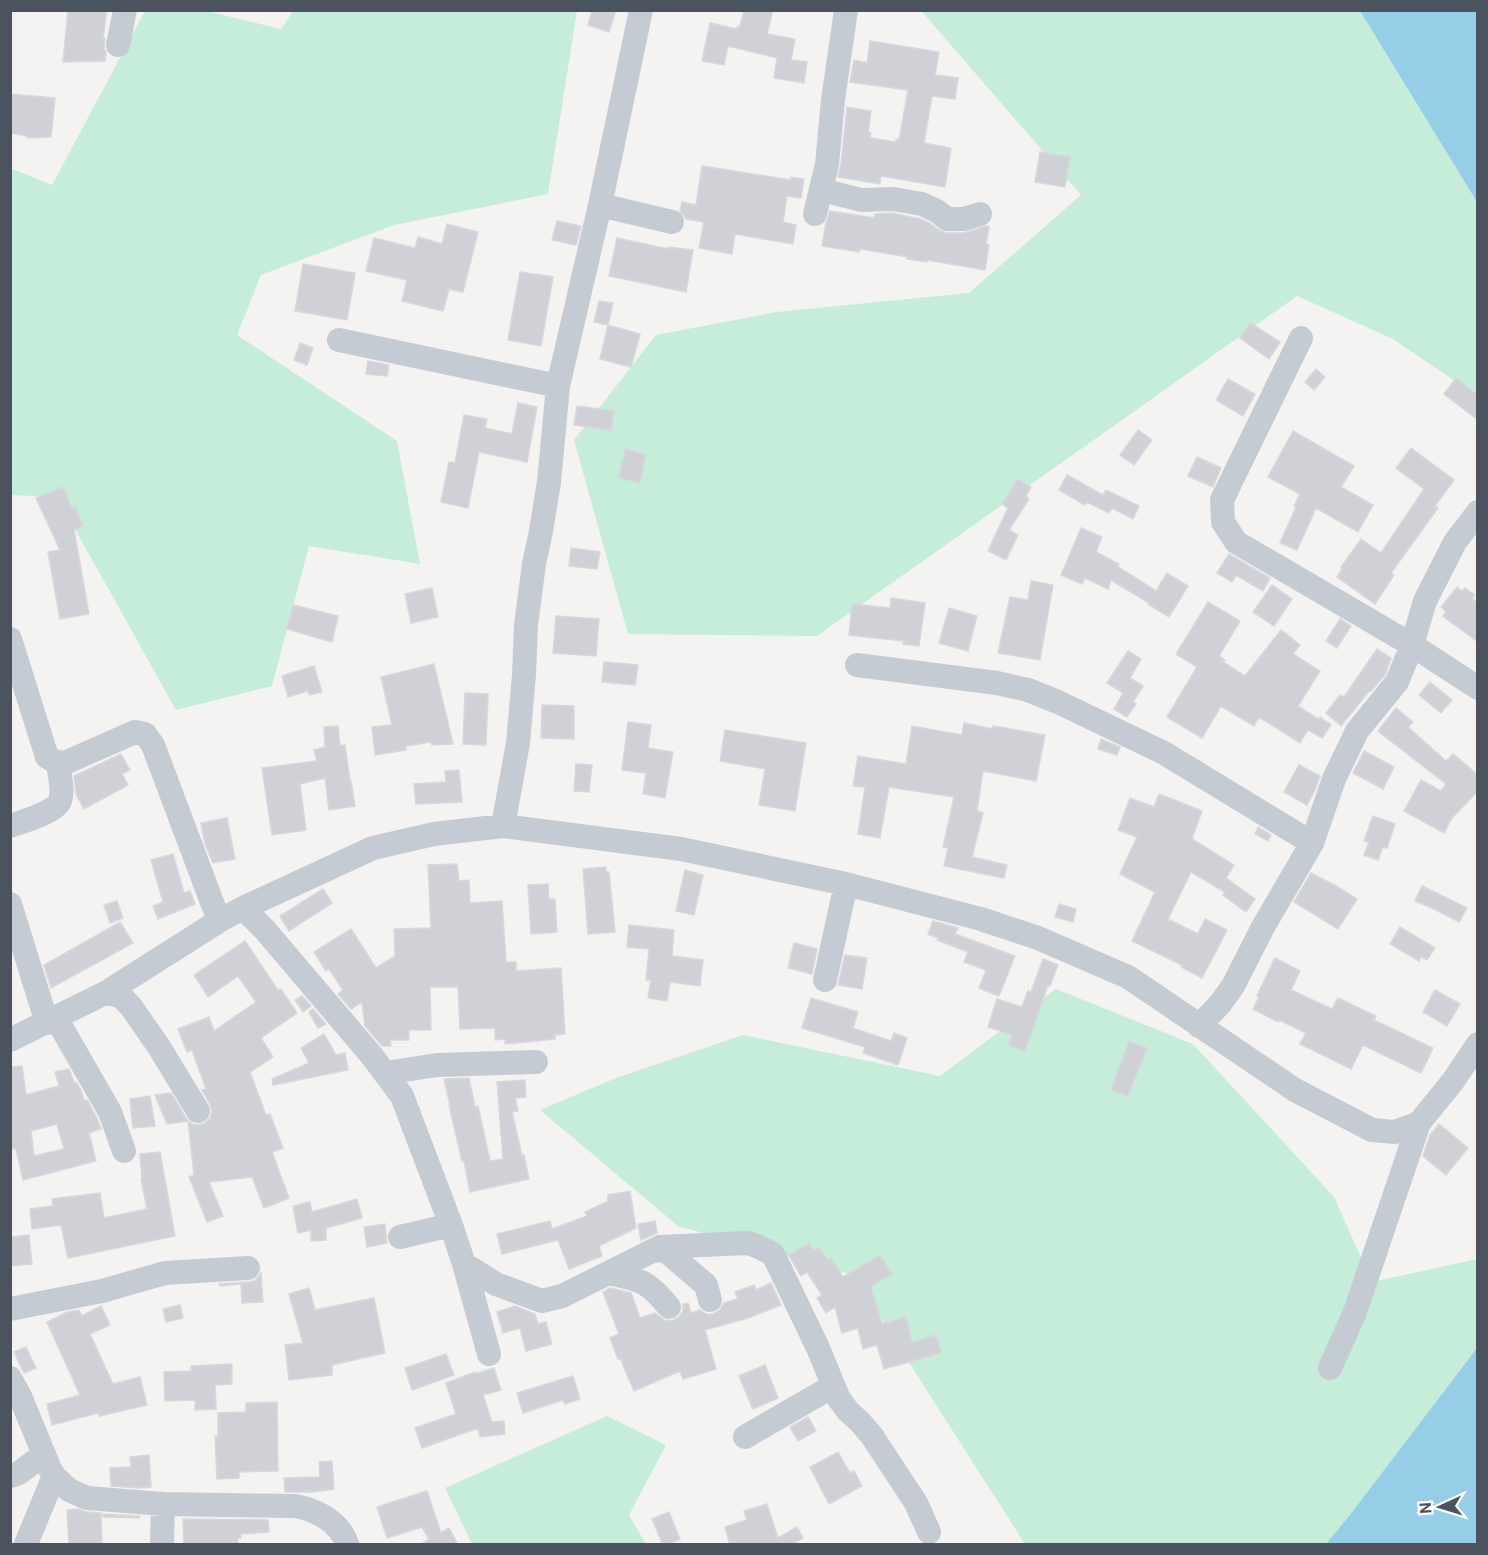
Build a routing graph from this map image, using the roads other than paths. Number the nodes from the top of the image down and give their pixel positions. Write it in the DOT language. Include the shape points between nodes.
graph roads {
  1 [pos="125,10"];
  2 [pos="641,10"];
  3 [pos="846,10"];
  4 [pos="118,45"];
  5 [pos="822,190"];
  6 [pos="600,205"];
  7 [pos="815,214"];
  8 [pos="980,214"];
  9 [pos="672,222"];
  10 [pos="1301,338"];
  11 [pos="339,340"];
  12 [pos="558,386"];
  13 [pos="1478,512"];
  14 [pos="10,639"];
  15 [pos="1412,645"];
  16 [pos="857,665"];
  17 [pos="18,686"];
  18 [pos="1478,688"];
  19 [pos="58,763"];
  20 [pos="10,826"];
  21 [pos="503,826"];
  22 [pos="1312,843"];
  23 [pos="846,884"];
  24 [pos="10,904"];
  25 [pos="243,908"];
  26 [pos="219,921"];
  27 [pos="825,980"];
  28 [pos="108,992"];
  29 [pos="51,1021"];
  30 [pos="1199,1026"];
  31 [pos="10,1040"];
  32 [pos="1478,1044"];
  33 [pos="536,1062"];
  34 [pos="385,1073"];
  35 [pos="198,1111"];
  36 [pos="1419,1123"];
  37 [pos="124,1151"];
  38 [pos="452,1225"];
  39 [pos="400,1237"];
  40 [pos="653,1250"];
  41 [pos="464,1264"];
  42 [pos="248,1268"];
  43 [pos="609,1273"];
  44 [pos="710,1300"];
  45 [pos="669,1307"];
  46 [pos="10,1309"];
  47 [pos="489,1354"];
  48 [pos="1330,1368"];
  49 [pos="10,1378"];
  50 [pos="833,1386"];
  51 [pos="745,1437"];
  52 [pos="44,1454"];
  53 [pos="10,1476"];
  54 [pos="54,1476"];
  55 [pos="163,1504"];
  56 [pos="929,1532"];
  57 [pos="26,1545"];
  58 [pos="162,1545"];
  59 [pos="347,1545"];
  1 -- 4 [label="street"];
  2 -- 6 [label="street"];
  3 -- 5 [label="street"];
  5 -- 7 [label="street"];
  5 -- 8 [label="street" via="861,200 892,199 922,204 947,219"];
  6 -- 9 [label="street"];
  6 -- 12 [label="street"];
  10 -- 15 [label="street" via="1222,500 1223,522 1236,542"];
  11 -- 12 [label="street"];
  12 -- 21 [label="street" via="549,482 526,625 518,743"];
  13 -- 15 [label="street" via="1455,542 1425,601"];
  14 -- 17 [label="street"];
  15 -- 18 [label="street"];
  15 -- 22 [label="street" via="1397,682 1357,731 1334,779"];
  16 -- 22 [label="street" via="1028,690 1164,753"];
  17 -- 19 [label="street" via="47,757"];
  19 -- 20 [label="street" via="60,802 53,809"];
  19 -- 26 [label="street" via="135,732 145,735 153,744"];
  21 -- 23 [label="street" via="681,849"];
  21 -- 25 [label="street" via="434,834 373,848"];
  22 -- 30 [label="street" via="1233,986"];
  23 -- 27 [label="street"];
  23 -- 30 [label="street" via="1038,938 1128,977"];
  24 -- 29 [label="street"];
  25 -- 26 [label="street"];
  25 -- 34 [label="street"];
  26 -- 28 [label="street"];
  28 -- 29 [label="street"];
  28 -- 35 [label="street" via="122,997 132,1008"];
  29 -- 31 [label="street"];
  29 -- 37 [label="street" via="110,1112"];
  30 -- 36 [label="street" via="1295,1090 1372,1130 1395,1132"];
  32 -- 36 [label="street"];
  33 -- 34 [label="street" via="437,1065"];
  34 -- 38 [label="street" via="402,1096"];
  36 -- 48 [label="street" via="1355,1312"];
  38 -- 39 [label="street"];
  38 -- 41 [label="street"];
  40 -- 43 [label="street"];
  40 -- 44 [label="street" via="666,1251 706,1285"];
  40 -- 50 [label="street" via="746,1243 772,1254"];
  41 -- 43 [label="street" via="496,1284 542,1301 562,1296"];
  41 -- 47 [label="street"];
  42 -- 46 [label="street" via="165,1273 102,1291"];
  43 -- 45 [label="street" via="642,1281"];
  49 -- 52 [label="street"];
  50 -- 51 [label="street"];
  50 -- 56 [label="street" via="849,1412 872,1436 916,1503"];
  52 -- 53 [label="street"];
  52 -- 54 [label="street"];
  54 -- 55 [label="street" via="69,1490 87,1498"];
  54 -- 57 [label="street"];
  55 -- 58 [label="street"];
  55 -- 59 [label="street" via="308,1508 333,1523"];
}
